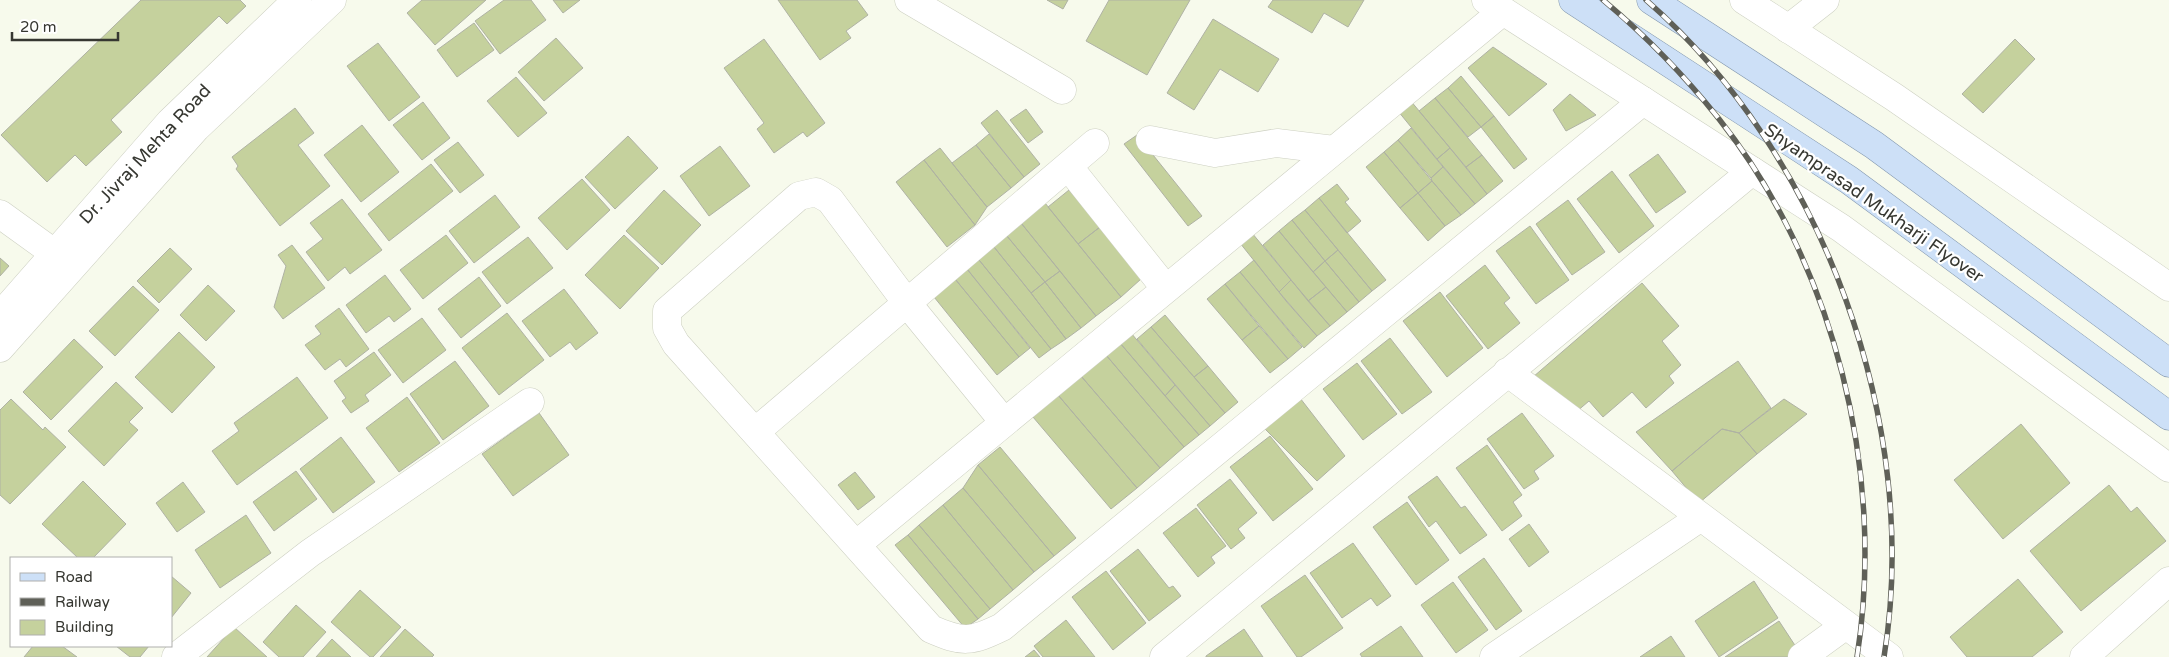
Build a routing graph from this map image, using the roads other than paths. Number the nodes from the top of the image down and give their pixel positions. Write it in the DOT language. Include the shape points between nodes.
graph roads {
  1 [pos="297,0"];
  2 [pos="332,0"];
  3 [pos="909,0"];
  4 [pos="1573,0"];
  5 [pos="1651,0"];
  6 [pos="1744,0"];
  7 [pos="1825,0"];
  8 [pos="1495,5"];
  9 [pos="1788,29"];
  10 [pos="1062,90"];
  11 [pos="1643,101"];
  12 [pos="1150,140"];
  13 [pos="1094,143"];
  14 [pos="1334,150"];
  15 [pos="1068,166"];
  16 [pos="1752,171"];
  17 [pos="0,214"];
  18 [pos="54,253"];
  19 [pos="2169,287"];
  20 [pos="1166,289"];
  21 [pos="907,303"];
  22 [pos="0,316"];
  23 [pos="0,348"];
  24 [pos="2169,363"];
  25 [pos="1507,372"];
  26 [pos="530,402"];
  27 [pos="2169,416"];
  28 [pos="1004,422"];
  29 [pos="755,432"];
  30 [pos="2169,468"];
  31 [pos="1701,517"];
  32 [pos="856,545"];
  33 [pos="2169,581"];
  34 [pos="1846,625"];
  35 [pos="1503,654"];
  36 [pos="176,657"];
  37 [pos="1164,657"];
  38 [pos="1802,657"];
  39 [pos="1889,657"];
  40 [pos="2084,657"];
  1 -- 18 [label="street, Dr. Jivraj Mehta Road" via="170,122"];
  2 -- 23 [label="street" via="196,128"];
  3 -- 10 [label="street"];
  4 -- 27 [label="main road, Shyamprasad Mukharji Flyover" via="1849,180"];
  5 -- 24 [label="main road" via="1874,145"];
  6 -- 9 [label="street"];
  7 -- 9 [label="street"];
  8 -- 11 [label="street"];
  8 -- 14 [label="street"];
  9 -- 19 [label="street"];
  11 -- 16 [label="street"];
  11 -- 32 [label="street" via="1002,627 970,639 954,639 931,629"];
  12 -- 14 [label="street" via="1215,153 1278,143"];
  13 -- 15 [label="street"];
  14 -- 20 [label="street"];
  15 -- 20 [label="street"];
  15 -- 21 [label="street"];
  16 -- 25 [label="street"];
  16 -- 30 [label="street" via="1841,228"];
  17 -- 18 [label="street"];
  18 -- 22 [label="street, Dr. Jivraj Mehta Road"];
  20 -- 28 [label="street"];
  21 -- 28 [label="street"];
  21 -- 29 [label="street"];
  21 -- 29 [label="street" via="830,200 816,192 798,196 667,311 667,328 676,344"];
  25 -- 31 [label="street"];
  25 -- 37 [label="street"];
  26 -- 36 [label="street" via="310,553"];
  28 -- 32 [label="street"];
  29 -- 32 [label="street"];
  31 -- 34 [label="street"];
  31 -- 35 [label="street"];
  33 -- 40 [label="street"];
  34 -- 38 [label="street"];
  34 -- 39 [label="street"];
}
